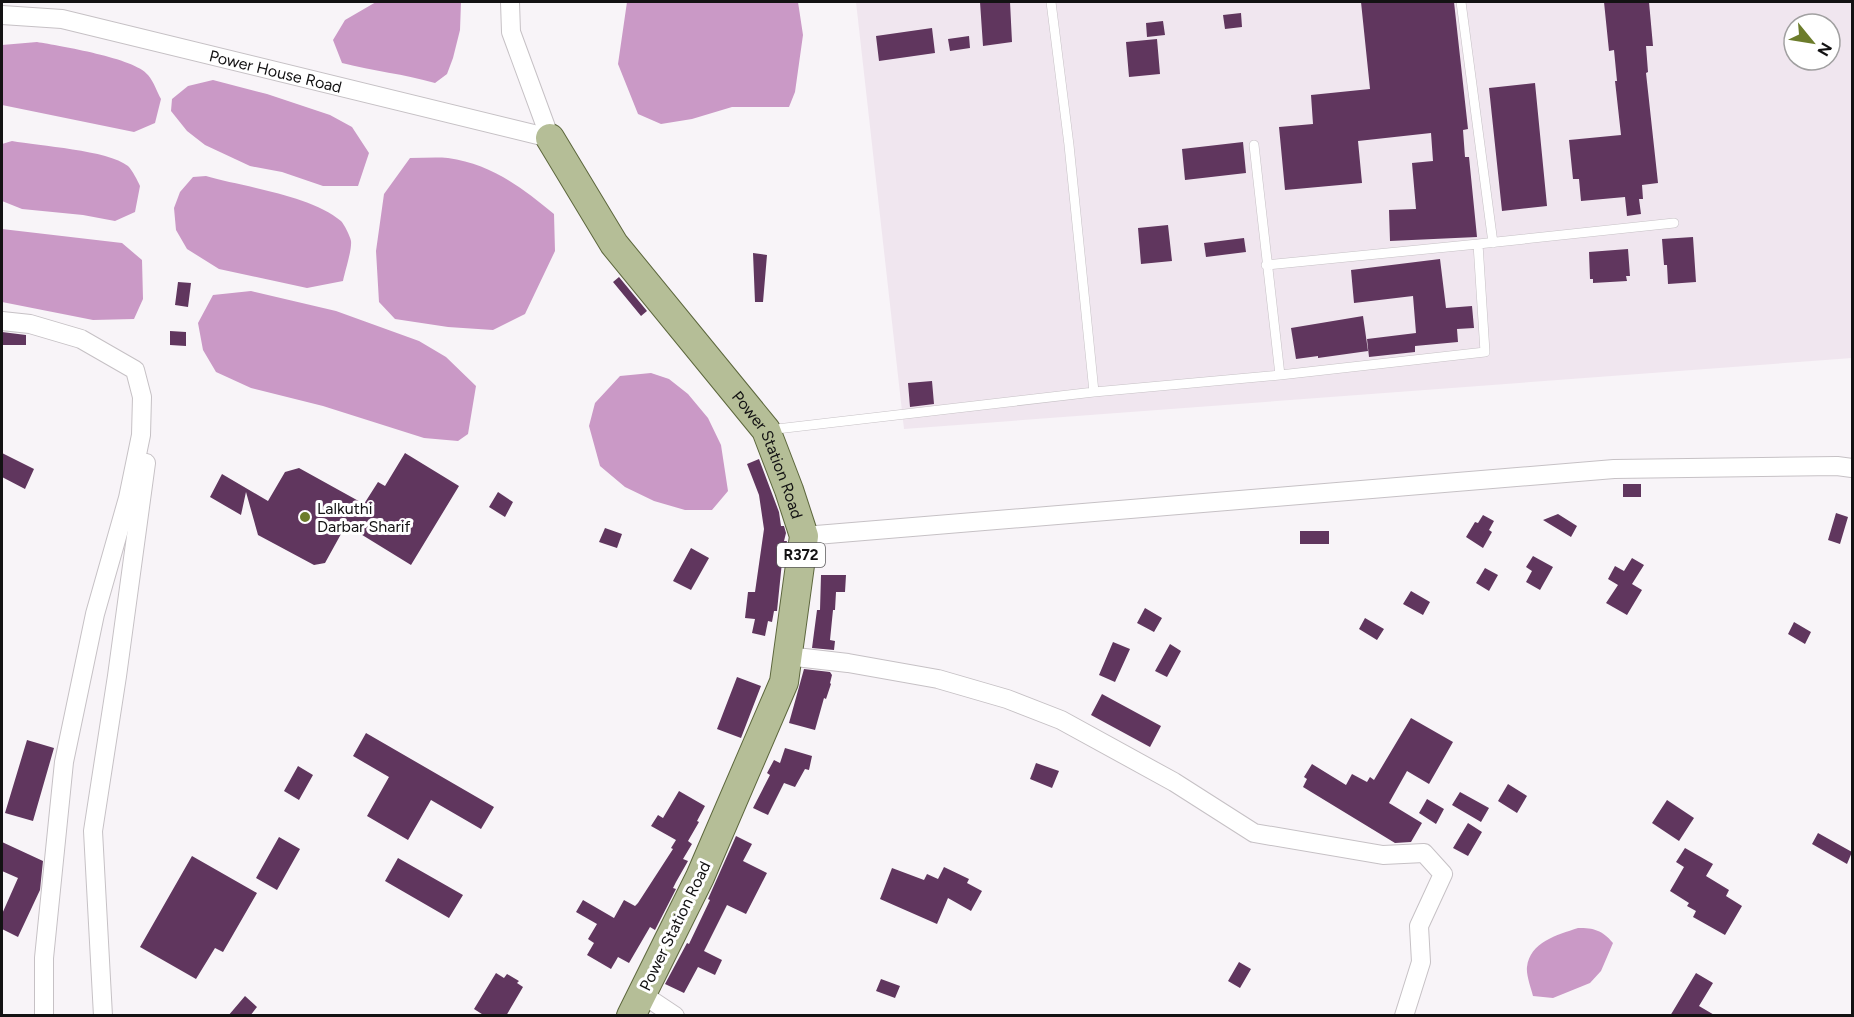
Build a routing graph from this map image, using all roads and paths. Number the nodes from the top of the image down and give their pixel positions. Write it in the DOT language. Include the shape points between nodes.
graph roads {
  1 [pos="510,2"];
  2 [pos="1052,2"];
  3 [pos="1461,2"];
  4 [pos="2,15"];
  5 [pos="550,138"];
  6 [pos="1254,145"];
  7 [pos="1674,223"];
  8 [pos="1493,243"];
  9 [pos="1478,244"];
  10 [pos="1266,265"];
  11 [pos="2,321"];
  12 [pos="1280,375"];
  13 [pos="1094,392"];
  14 [pos="142,397"];
  15 [pos="766,430"];
  16 [pos="1852,468"];
  17 [pos="804,536"];
  18 [pos="787,656"];
  19 [pos="637,1005"];
  20 [pos="44,1016"];
  21 [pos="104,1016"];
  22 [pos="675,1016"];
  23 [pos="1404,1016"];
  1 -- 5 [label="street, Power Station Road" via="511,32"];
  2 -- 13 [label="lane"];
  3 -- 8 [label="lane"];
  4 -- 5 [label="street, Power House Road" via="63,19"];
  5 -- 15 [label="main road, Power Station Road / R372" via="614,244"];
  6 -- 10 [label="lane"];
  7 -- 8 [label="lane"];
  8 -- 9 [label="lane"];
  9 -- 10 [label="lane"];
  9 -- 12 [label="lane" via="1485,352"];
  10 -- 12 [label="lane"];
  11 -- 14 [label="street" via="30,324 81,339 135,370"];
  12 -- 13 [label="lane"];
  13 -- 15 [label="lane"];
  14 -- 20 [label="street" via="141,435 128,498 95,614 64,762 44,958"];
  14 -- 21 [label="street" via="148,450 93,831"];
  15 -- 17 [label="main road, Power Station Road / R372"];
  16 -- 17 [label="street" via="1614,469"];
  17 -- 18 [label="main road, Power Station Road / R372"];
  18 -- 19 [label="main road, Power Station Road / R372" via="784,682 700,877"];
  18 -- 23 [label="street" via="938,679 1018,703 1061,720 1174,782 1254,833 1383,855 1424,853 1443,874 1419,926 1421,962"];
  19 -- 22 [label="street"];
}
